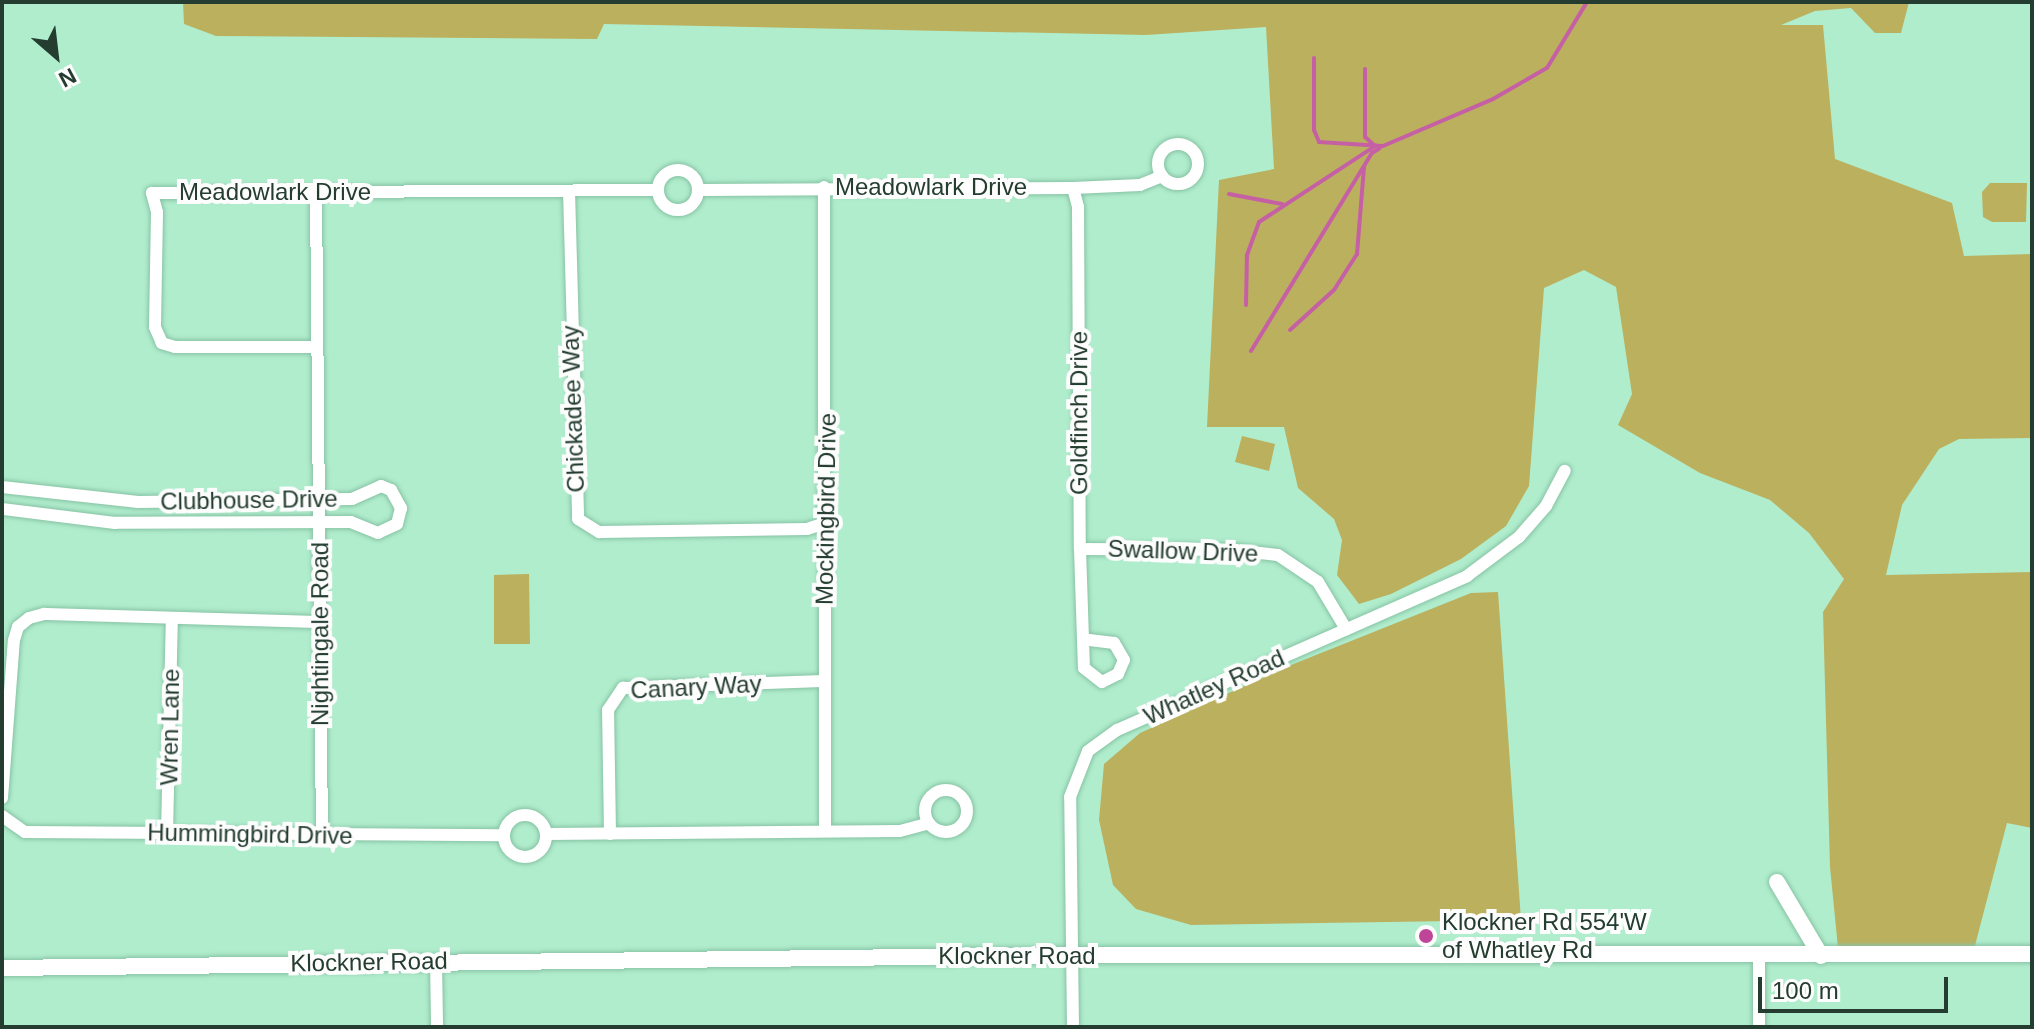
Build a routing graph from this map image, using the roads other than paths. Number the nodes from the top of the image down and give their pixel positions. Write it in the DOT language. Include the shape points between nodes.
graph roads {
  1 [pos="1162,176"];
  2 [pos="824,187"];
  3 [pos="1073,188"];
  4 [pos="658,190"];
  5 [pos="698,190"];
  6 [pos="569,191"];
  7 [pos="316,192"];
  8 [pos="316,347"];
  9 [pos="1565,471"];
  10 [pos="2,487"];
  11 [pos="39,492"];
  12 [pos="319,500"];
  13 [pos="2,509"];
  14 [pos="36,514"];
  15 [pos="319,521"];
  16 [pos="826,523"];
  17 [pos="1080,549"];
  18 [pos="172,620"];
  19 [pos="320,622"];
  20 [pos="1346,629"];
  21 [pos="1083,639"];
  22 [pos="824,681"];
  23 [pos="2,798"];
  24 [pos="2,816"];
  25 [pos="929,823"];
  26 [pos="825,831"];
  27 [pos="167,833"];
  28 [pos="546,834"];
  29 [pos="610,834"];
  30 [pos="504,835"];
  31 [pos="322,837"];
  32 [pos="1777,882"];
  33 [pos="2032,954"];
  34 [pos="1074,955"];
  35 [pos="1821,956"];
  36 [pos="1759,957"];
  37 [pos="436,960"];
  38 [pos="2,968"];
  39 [pos="437,1027"];
  40 [pos="1073,1027"];
  41 [pos="1759,1027"];
  1 -- 3 [label="street, Meadowlark Drive" via="1140,185"];
  2 -- 3 [label="street, Meadowlark Drive"];
  2 -- 5 [label="street, Meadowlark Drive"];
  2 -- 16 [label="street, Mockingbird Drive"];
  3 -- 17 [label="street, Goldfinch Drive" via="1078,207"];
  4 -- 5 [label="street, Meadowlark Drive" via="667,174 679,170 690,174"];
  4 -- 5 [label="street, Meadowlark Drive" via="666,206 678,210 690,206"];
  4 -- 6 [label="street, Meadowlark Drive"];
  6 -- 7 [label="street, Meadowlark Drive"];
  6 -- 16 [label="street, Chickadee Way" via="578,519 599,532 807,529"];
  7 -- 8 [label="street, Nightingale Road"];
  7 -- 8 [label="street, Meadowlark Drive" via="152,193 157,212 155,327 162,343"];
  8 -- 12 [label="street, Nightingale Road"];
  9 -- 20 [label="street, Whatley Road" via="1546,506 1488,564"];
  10 -- 11 [label="street, Clubhouse Drive"];
  11 -- 12 [label="street, Clubhouse Drive" via="138,502"];
  11 -- 14 [label="street"];
  12 -- 15 [label="street, Nightingale Road"];
  12 -- 15 [label="street, Clubhouse Drive" via="352,499 381,486 391,490 401,508 397,524 378,533 351,522"];
  13 -- 14 [label="street, Clubhouse Drive"];
  14 -- 15 [label="street, Clubhouse Drive" via="127,523"];
  15 -- 19 [label="street, Nightingale Road"];
  16 -- 22 [label="street, Mockingbird Drive"];
  17 -- 20 [label="street, Swallow Drive" via="1278,555 1318,582"];
  17 -- 21 [label="street, Goldfinch Drive"];
  18 -- 19 [label="street"];
  18 -- 23 [label="street" via="44,614 18,627"];
  18 -- 27 [label="street, Wren Lane"];
  19 -- 31 [label="street, Nightingale Road"];
  20 -- 34 [label="street, Whatley Road" via="1117,730 1088,751 1070,797"];
  22 -- 26 [label="street, Mockingbird Drive"];
  22 -- 29 [label="street, Canary Way" via="623,688 608,710"];
  24 -- 27 [label="street, Hummingbird Drive" via="25,832"];
  25 -- 26 [label="street, Hummingbird Drive" via="900,831"];
  26 -- 29 [label="street, Hummingbird Drive"];
  27 -- 31 [label="street, Hummingbird Drive"];
  28 -- 29 [label="street, Hummingbird Drive"];
  28 -- 30 [label="street, Hummingbird Drive" via="540,822 521,816 509,822"];
  28 -- 30 [label="street" via="538,853 525,857 512,853"];
  30 -- 31 [label="street, Hummingbird Drive"];
  32 -- 35 [label="main road"];
  33 -- 35 [label="main road, Klockner Road"];
  34 -- 36 [label="main road, Klockner Road"];
  34 -- 37 [label="main road, Klockner Road"];
  34 -- 40 [label="street, Whatley Road"];
  35 -- 36 [label="main road, Klockner Road"];
  36 -- 41 [label="street"];
  37 -- 38 [label="main road, Klockner Road"];
  37 -- 39 [label="street"];
}
